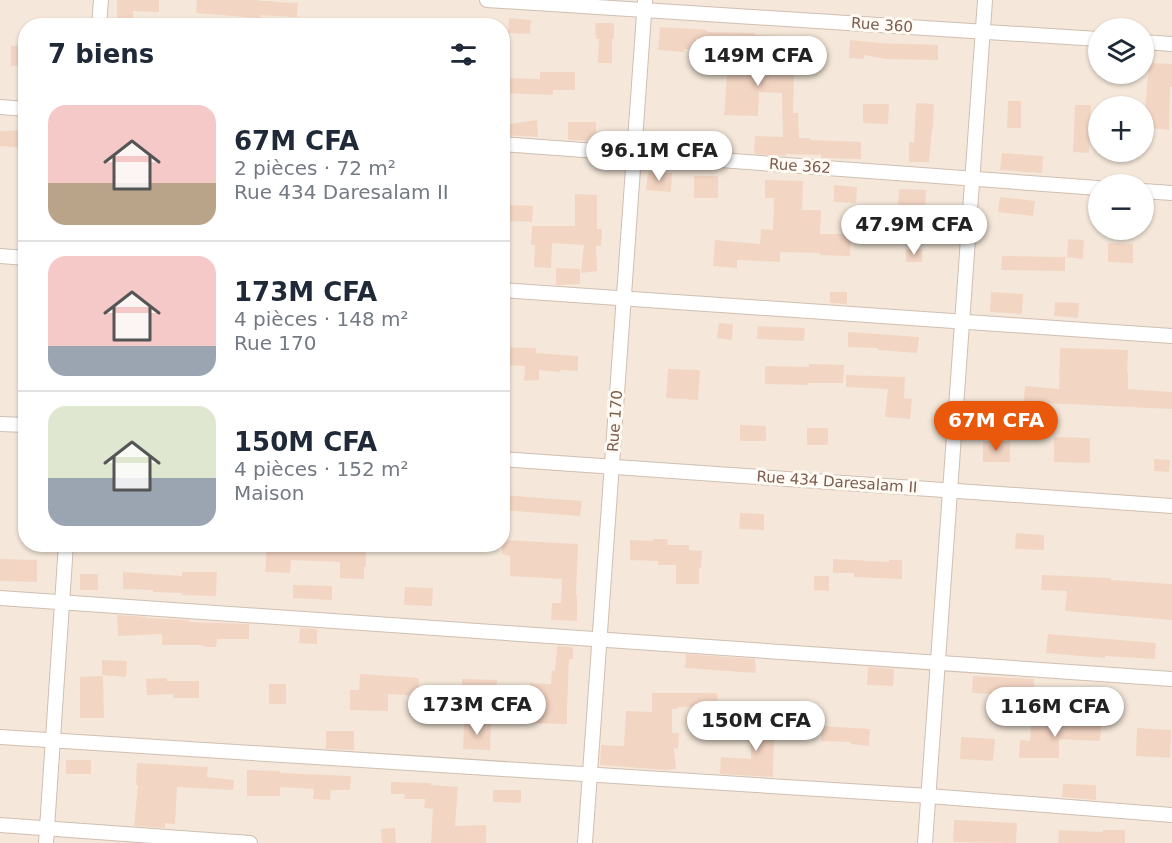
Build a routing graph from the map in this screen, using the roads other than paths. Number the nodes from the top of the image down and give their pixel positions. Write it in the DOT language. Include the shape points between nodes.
graph roads {
  1 [pos="101,0"];
  2 [pos="487,0"];
  3 [pos="986,0"];
  4 [pos="644,4"];
  5 [pos="100,18"];
  6 [pos="983,31"];
  7 [pos="1088,38"];
  8 [pos="1154,43"];
  9 [pos="1172,44"];
  10 [pos="0,107"];
  11 [pos="18,108"];
  12 [pos="510,145"];
  13 [pos="634,154"];
  14 [pos="973,179"];
  15 [pos="1088,187"];
  16 [pos="1154,192"];
  17 [pos="1172,193"];
  18 [pos="0,256"];
  19 [pos="18,257"];
  20 [pos="510,291"];
  21 [pos="624,298"];
  22 [pos="963,322"];
  23 [pos="1172,336"];
  24 [pos="0,424"];
  25 [pos="18,425"];
  26 [pos="510,460"];
  27 [pos="611,466"];
  28 [pos="950,490"];
  29 [pos="1172,506"];
  30 [pos="65,552"];
  31 [pos="0,598"];
  32 [pos="62,602"];
  33 [pos="599,639"];
  34 [pos="938,663"];
  35 [pos="1172,679"];
  36 [pos="0,737"];
  37 [pos="53,741"];
  38 [pos="590,774"];
  39 [pos="928,796"];
  40 [pos="1172,815"];
  41 [pos="0,825"];
  42 [pos="46,836"];
  43 [pos="250,843"];
  44 [pos="585,843"];
  45 [pos="925,843"];
  1 -- 5 [label="street"];
  2 -- 4 [label="street, Rue 360"];
  3 -- 6 [label="street"];
  4 -- 6 [label="street, Rue 360"];
  4 -- 13 [label="street, Rue 170"];
  6 -- 7 [label="street, Rue 360"];
  6 -- 14 [label="street"];
  8 -- 9 [label="street"];
  10 -- 11 [label="street"];
  12 -- 13 [label="street, Rue 362"];
  13 -- 14 [label="street, Rue 362"];
  13 -- 21 [label="street, Rue 170"];
  14 -- 15 [label="street, Rue 362"];
  14 -- 22 [label="street"];
  16 -- 17 [label="street"];
  18 -- 19 [label="street"];
  20 -- 21 [label="street"];
  21 -- 22 [label="street"];
  21 -- 27 [label="street, Rue 170"];
  22 -- 23 [label="street"];
  22 -- 28 [label="street"];
  24 -- 25 [label="street"];
  26 -- 27 [label="street, Rue 434 Daresalam II"];
  27 -- 28 [label="street, Rue 434 Daresalam II"];
  27 -- 33 [label="street, Rue 170"];
  28 -- 29 [label="street, Rue 434 Daresalam II"];
  28 -- 34 [label="street"];
  30 -- 32 [label="street"];
  31 -- 32 [label="street"];
  32 -- 33 [label="street"];
  32 -- 37 [label="street"];
  33 -- 34 [label="street"];
  33 -- 38 [label="street, Rue 170"];
  34 -- 35 [label="street"];
  34 -- 39 [label="street"];
  36 -- 37 [label="street"];
  37 -- 38 [label="street"];
  37 -- 42 [label="street"];
  38 -- 39 [label="street"];
  38 -- 44 [label="street, Rue 170"];
  39 -- 40 [label="street"];
  39 -- 45 [label="street"];
  41 -- 42 [label="street"];
  42 -- 43 [label="street"];
}
